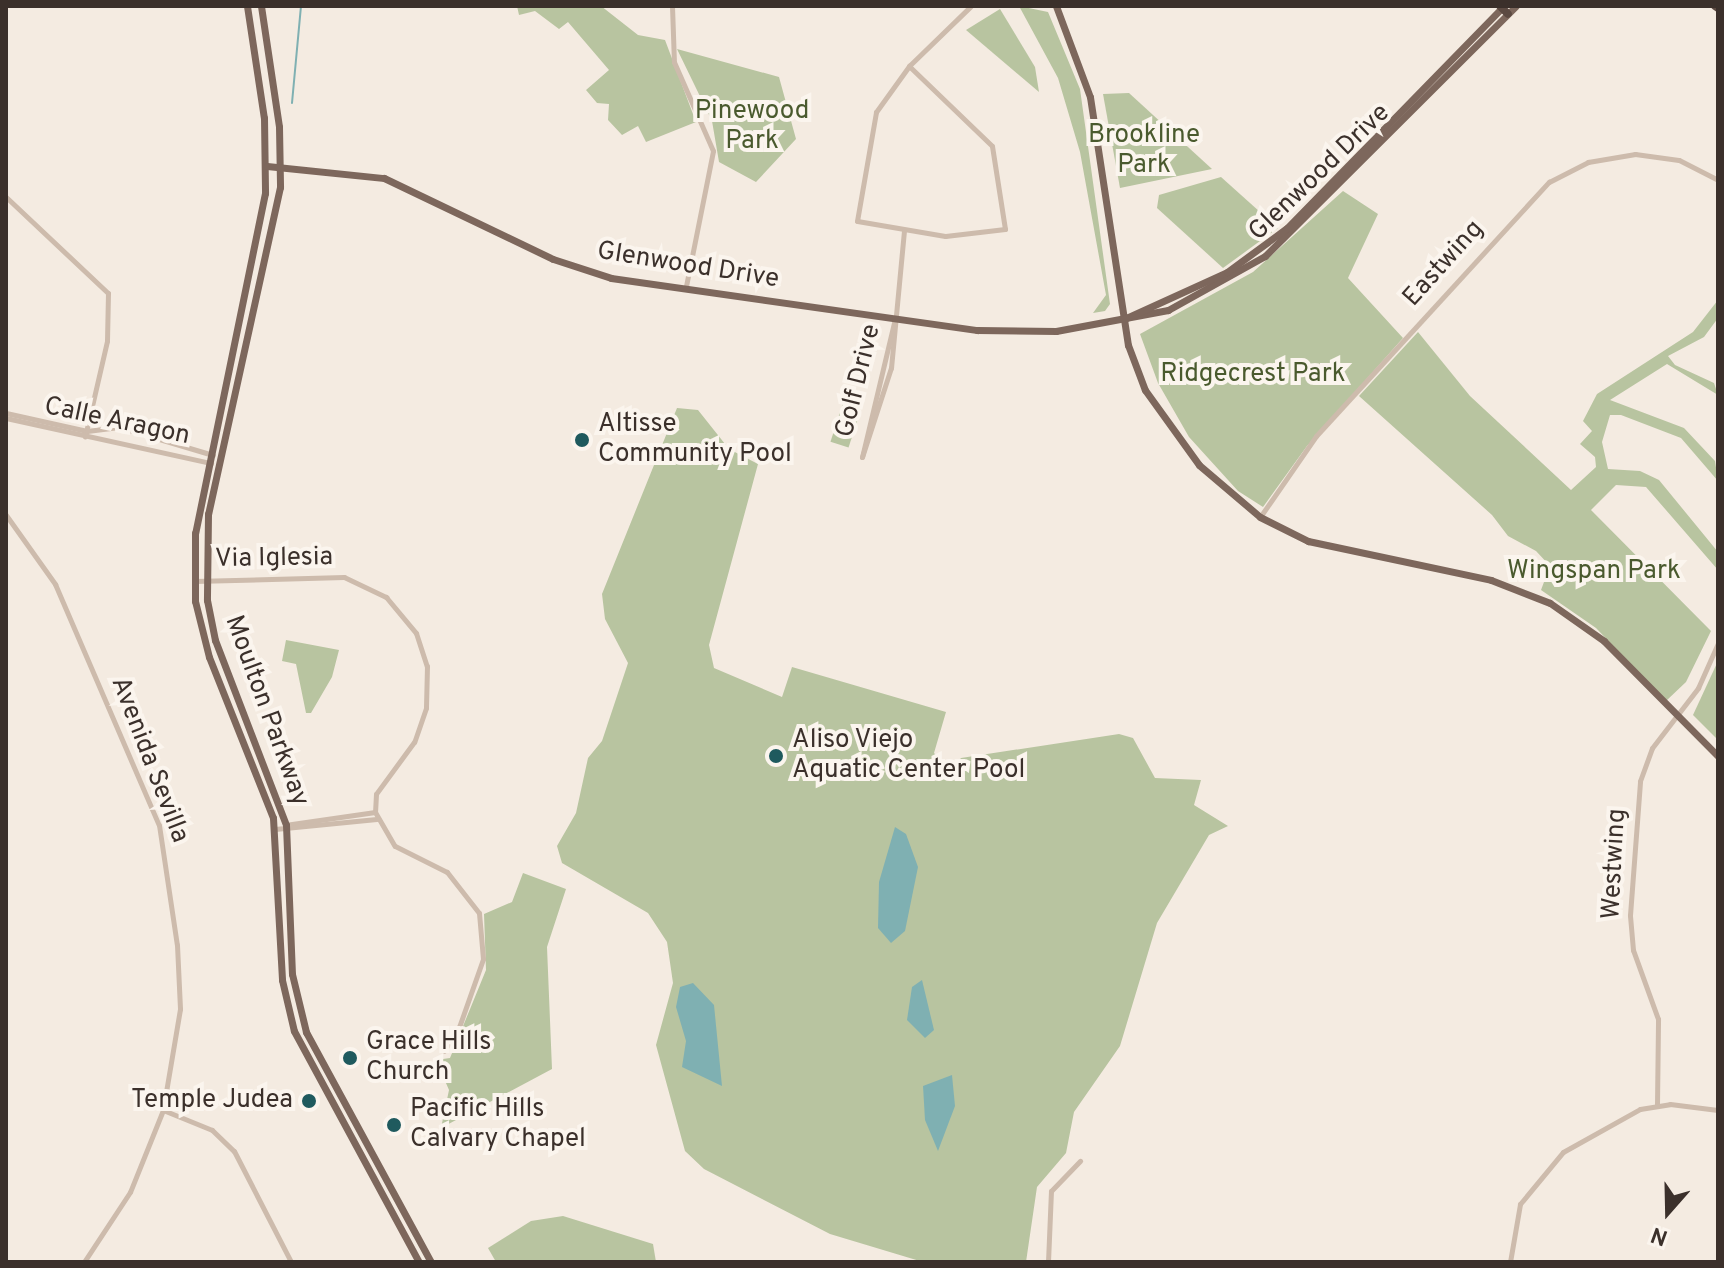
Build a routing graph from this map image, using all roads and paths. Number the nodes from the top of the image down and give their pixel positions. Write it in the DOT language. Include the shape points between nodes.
graph roads {
  1 [pos="247,6"];
  2 [pos="261,6"];
  3 [pos="672,6"];
  4 [pos="971,6"];
  5 [pos="1056,6"];
  6 [pos="1516,6"];
  7 [pos="1503,9"];
  8 [pos="909,66"];
  9 [pos="267,166"];
  10 [pos="281,166"];
  11 [pos="1718,180"];
  12 [pos="6,197"];
  13 [pos="904,231"];
  14 [pos="686,286"];
  15 [pos="895,317"];
  16 [pos="1123,320"];
  17 [pos="6,415"];
  18 [pos="86,433"];
  19 [pos="210,458"];
  20 [pos="221,461"];
  21 [pos="6,515"];
  22 [pos="1260,517"];
  23 [pos="205,580"];
  24 [pos="194,581"];
  25 [pos="1718,643"];
  26 [pos="1676,715"];
  27 [pos="1718,756"];
  28 [pos="376,816"];
  29 [pos="287,828"];
  30 [pos="275,829"];
  31 [pos="444,1051"];
  32 [pos="1657,1105"];
  33 [pos="163,1110"];
  34 [pos="1718,1110"];
  35 [pos="354,1126"];
  36 [pos="347,1133"];
  37 [pos="1080,1161"];
  38 [pos="84,1262"];
  39 [pos="291,1262"];
  40 [pos="419,1262"];
  41 [pos="431,1262"];
  42 [pos="1048,1262"];
  43 [pos="1510,1262"];
  1 -- 9 [label="main road, Moulton Parkway"];
  2 -- 10 [label="main road, Moulton Parkway"];
  3 -- 14 [label="street" via="674,62 713,151"];
  4 -- 8 [label="street"];
  5 -- 16 [label="main road" via="1090,97"];
  6 -- 7 [label="main road, Glenwood Drive"];
  7 -- 16 [label="main road, Glenwood Drive" via="1288,240 1195,299"];
  8 -- 13 [label="street" via="875,114 857,218"];
  8 -- 13 [label="street" via="992,146 1008,225 999,232 969,236"];
  9 -- 10 [label="main road, Glenwood Drive"];
  9 -- 19 [label="main road, Moulton Parkway" via="258,247"];
  10 -- 14 [label="main road, Glenwood Drive" via="384,178 582,270"];
  10 -- 20 [label="main road, Moulton Parkway" via="271,247"];
  11 -- 22 [label="street, Eastwing" via="1679,160 1635,154 1588,162 1549,182 1316,436"];
  12 -- 18 [label="street" via="108,293 107,341"];
  13 -- 15 [label="street"];
  14 -- 15 [label="main road, Glenwood Drive"];
  15 -- 15 [label="street, Golf Drive" via="860,447 862,457 891,368"];
  15 -- 16 [label="main road, Glenwood Drive" via="1021,334"];
  16 -- 22 [label="main road" via="1141,382 1173,434 1214,482"];
  17 -- 18 [label="street, Calle Aragon"];
  18 -- 19 [label="street, Calle Aragon"];
  18 -- 19 [label="street, Calle Aragon" via="119,427"];
  19 -- 20 [label="street, Calle Aragon"];
  19 -- 24 [label="main road, Moulton Parkway" via="195,533"];
  20 -- 23 [label="main road, Moulton Parkway" via="206,530"];
  21 -- 33 [label="street, Avenida Sevilla" via="55,584 165,847 180,1009"];
  22 -- 26 [label="main road" via="1340,552 1462,573 1535,596 1604,641"];
  23 -- 24 [label="street, Via Iglesia"];
  23 -- 28 [label="street, Via Iglesia" via="323,573 365,584 402,614 427,666 426,708 414,742 376,794"];
  23 -- 29 [label="main road, Moulton Parkway" via="215,640"];
  24 -- 30 [label="main road, Moulton Parkway" via="209,657 263,782"];
  25 -- 26 [label="street, Westwing" via="1698,688"];
  26 -- 27 [label="main road"];
  26 -- 32 [label="street, Westwing" via="1652,748 1640,781 1631,874 1633,950 1658,1019"];
  28 -- 29 [label="street"];
  28 -- 31 [label="street" via="395,846 465,889 479,913 483,959 459,1027"];
  29 -- 30 [label="street"];
  29 -- 35 [label="main road, Moulton Parkway" via="295,994 313,1050"];
  30 -- 36 [label="main road, Moulton Parkway" via="289,1014 307,1064"];
  32 -- 34 [label="street"];
  32 -- 43 [label="street" via="1614,1120 1546,1168 1518,1209"];
  33 -- 38 [label="street, Avenida Sevilla" via="130,1192"];
  33 -- 39 [label="street" via="212,1130 234,1151"];
  35 -- 36 [label="main road"];
  35 -- 41 [label="main road, Moulton Parkway"];
  36 -- 40 [label="main road, Moulton Parkway"];
  37 -- 42 [label="street" via="1051,1191"];
}
